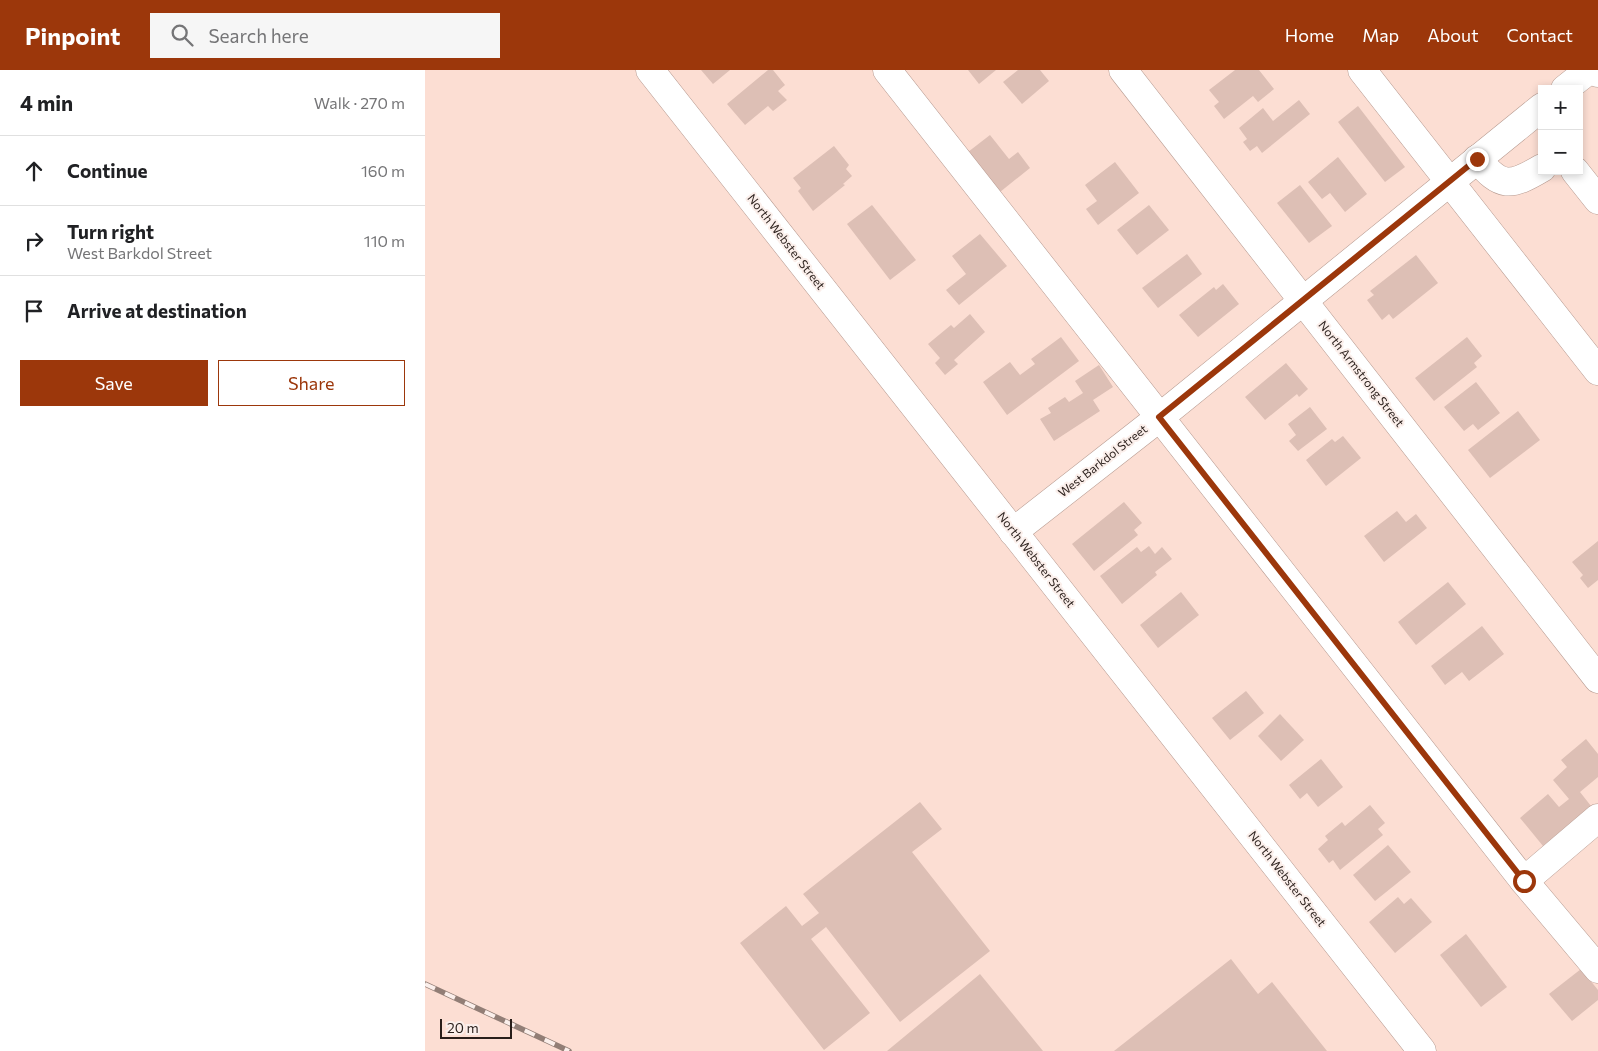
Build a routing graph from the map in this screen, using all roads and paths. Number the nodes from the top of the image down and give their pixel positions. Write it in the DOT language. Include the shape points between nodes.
graph roads {
  1 [pos="650,70"];
  2 [pos="887,70"];
  3 [pos="1123,70"];
  4 [pos="1362,70"];
  5 [pos="1589,70"];
  6 [pos="1595,70"];
  7 [pos="1598,73"];
  8 [pos="1570,85"];
  9 [pos="1538,117"];
  10 [pos="1477,159"];
  11 [pos="1538,170"];
  12 [pos="1578,175"];
  13 [pos="1449,182"];
  14 [pos="1598,200"];
  15 [pos="1304,300"];
  16 [pos="1598,371"];
  17 [pos="1159,417"];
  18 [pos="1013,532"];
  19 [pos="1598,679"];
  20 [pos="1598,818"];
  21 [pos="1524,881"];
  22 [pos="1598,969"];
  23 [pos="1422,1051"];
  1 -- 18 [label="street, North Webster Street"];
  2 -- 17 [label="street"];
  3 -- 15 [label="street, North Armstrong Street"];
  4 -- 13 [label="street"];
  5 -- 8 [label="street"];
  6 -- 7 [label="street"];
  9 -- 10 [label="street, West Barkdol Street"];
  10 -- 11 [label="street" via="1502,182 1519,182"];
  10 -- 13 [label="street, West Barkdol Street"];
  12 -- 14 [label="street"];
  13 -- 15 [label="street, West Barkdol Street"];
  13 -- 16 [label="street"];
  15 -- 17 [label="street, West Barkdol Street"];
  15 -- 19 [label="street, North Armstrong Street"];
  17 -- 18 [label="street, West Barkdol Street"];
  17 -- 21 [label="street"];
  18 -- 23 [label="street, North Webster Street"];
  20 -- 21 [label="street"];
  21 -- 22 [label="street"];
}
